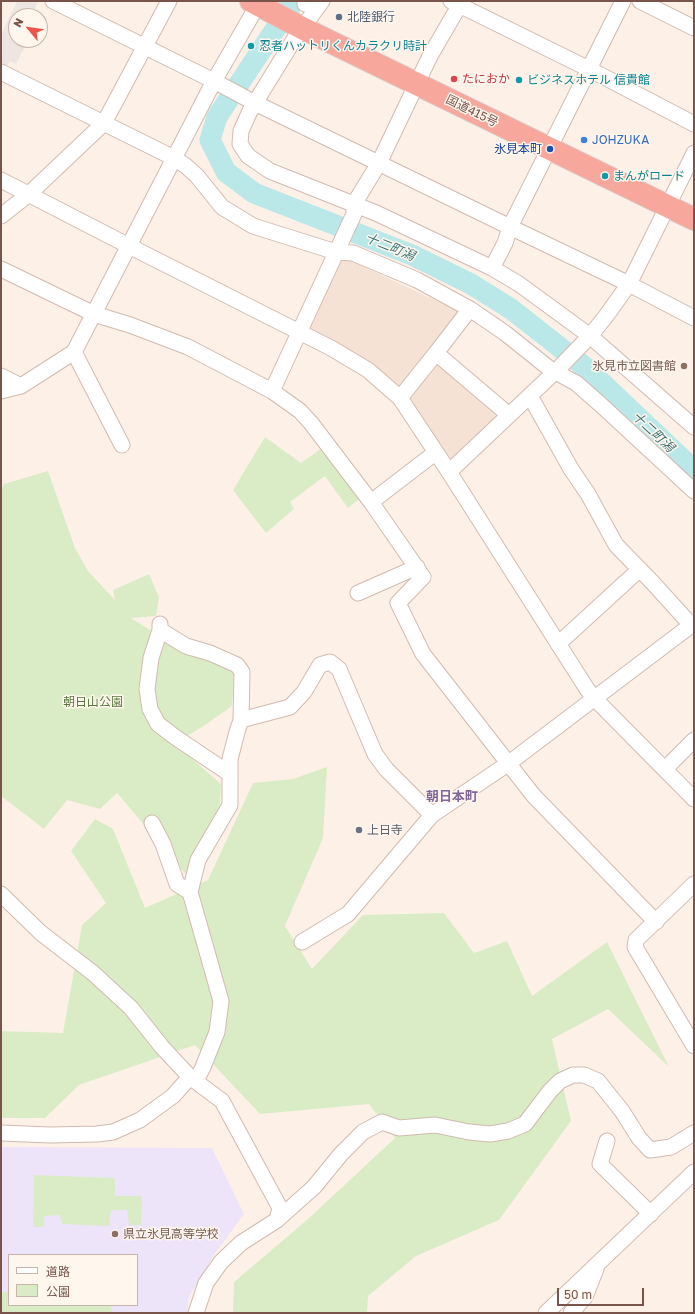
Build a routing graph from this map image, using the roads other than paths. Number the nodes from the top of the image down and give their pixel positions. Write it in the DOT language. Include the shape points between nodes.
graph roads {
  1 [pos="53,1"];
  2 [pos="169,1"];
  3 [pos="322,1"];
  4 [pos="623,1"];
  5 [pos="640,1"];
  6 [pos="256,2"];
  7 [pos="458,2"];
  8 [pos="298,26"];
  9 [pos="694,28"];
  10 [pos="145,47"];
  11 [pos="589,69"];
  12 [pos="1,72"];
  13 [pos="214,81"];
  14 [pos="418,84"];
  15 [pos="250,99"];
  16 [pos="104,123"];
  17 [pos="694,124"];
  18 [pos="550,149"];
  19 [pos="694,153"];
  20 [pos="174,158"];
  21 [pos="380,163"];
  22 [pos="1,180"];
  23 [pos="29,194"];
  24 [pos="668,206"];
  25 [pos="354,209"];
  26 [pos="1,216"];
  27 [pos="694,219"];
  28 [pos="510,227"];
  29 [pos="129,246"];
  30 [pos="338,248"];
  31 [pos="492,268"];
  32 [pos="1,269"];
  33 [pos="629,284"];
  34 [pos="470,309"];
  35 [pos="94,314"];
  36 [pos="694,318"];
  37 [pos="300,333"];
  38 [pos="587,340"];
  39 [pos="74,352"];
  40 [pos="436,353"];
  41 [pos="557,370"];
  42 [pos="1,376"];
  43 [pos="21,386"];
  44 [pos="1,391"];
  45 [pos="272,391"];
  46 [pos="530,396"];
  47 [pos="400,398"];
  48 [pos="510,415"];
  49 [pos="694,427"];
  50 [pos="122,445"];
  51 [pos="435,453"];
  52 [pos="449,472"];
  53 [pos="694,491"];
  54 [pos="370,502"];
  55 [pos="417,567"];
  56 [pos="640,569"];
  57 [pos="358,593"];
  58 [pos="693,624"];
  59 [pos="558,644"];
  60 [pos="594,698"];
  61 [pos="241,720"];
  62 [pos="694,740"];
  63 [pos="509,762"];
  64 [pos="665,769"];
  65 [pos="230,774"];
  66 [pos="694,799"];
  67 [pos="432,815"];
  68 [pos="152,823"];
  69 [pos="694,884"];
  70 [pos="190,892"];
  71 [pos="1,894"];
  72 [pos="656,922"];
  73 [pos="302,942"];
  74 [pos="694,1046"];
  75 [pos="193,1079"];
  76 [pos="1,1133"];
  77 [pos="694,1133"];
  78 [pos="608,1142"];
  79 [pos="694,1172"];
  80 [pos="651,1214"];
  81 [pos="277,1220"];
  82 [pos="598,1265"];
  83 [pos="196,1313"];
  84 [pos="546,1313"];
  85 [pos="571,1313"];
  1 -- 10 [label="street"];
  2 -- 10 [label="street"];
  3 -- 8 [label="street"];
  4 -- 11 [label="street"];
  5 -- 9 [label="street"];
  6 -- 8 [label="highway, 国道415号"];
  6 -- 13 [label="street"];
  7 -- 11 [label="street"];
  7 -- 14 [label="street"];
  8 -- 14 [label="highway, 国道415号"];
  8 -- 15 [label="street"];
  10 -- 13 [label="street"];
  10 -- 16 [label="street"];
  11 -- 17 [label="street"];
  11 -- 18 [label="street"];
  12 -- 16 [label="street"];
  13 -- 15 [label="street"];
  13 -- 20 [label="street"];
  14 -- 18 [label="highway, 国道415号"];
  14 -- 21 [label="street"];
  15 -- 21 [label="street"];
  15 -- 25 [label="street" via="241,130 240,144 248,156 270,171"];
  16 -- 20 [label="street"];
  16 -- 23 [label="street"];
  18 -- 24 [label="highway, 国道415号"];
  18 -- 28 [label="street"];
  19 -- 24 [label="street"];
  20 -- 29 [label="street"];
  20 -- 30 [label="street" via="186,166 222,208 253,226"];
  21 -- 25 [label="street"];
  21 -- 28 [label="street"];
  22 -- 23 [label="street"];
  23 -- 26 [label="street"];
  23 -- 29 [label="street"];
  24 -- 27 [label="highway, 国道415号"];
  24 -- 33 [label="street"];
  25 -- 30 [label="street"];
  25 -- 31 [label="street"];
  28 -- 31 [label="street"];
  28 -- 33 [label="street"];
  29 -- 35 [label="street"];
  29 -- 37 [label="street"];
  30 -- 34 [label="street" via="417,280"];
  30 -- 37 [label="street"];
  31 -- 38 [label="street" via="519,284"];
  32 -- 35 [label="street"];
  33 -- 36 [label="street"];
  33 -- 38 [label="street"];
  34 -- 40 [label="street"];
  34 -- 41 [label="street"];
  35 -- 39 [label="street"];
  35 -- 45 [label="street" via="188,347"];
  37 -- 45 [label="street"];
  37 -- 47 [label="street" via="332,348 368,370"];
  38 -- 41 [label="street"];
  38 -- 49 [label="street"];
  39 -- 43 [label="street"];
  39 -- 50 [label="street"];
  40 -- 47 [label="street"];
  40 -- 48 [label="street"];
  41 -- 46 [label="street"];
  41 -- 53 [label="street" via="600,404"];
  42 -- 43 [label="street"];
  43 -- 44 [label="street"];
  45 -- 54 [label="street" via="300,411 311,423"];
  46 -- 48 [label="street"];
  46 -- 56 [label="street" via="570,469 588,494 616,544"];
  47 -- 51 [label="street"];
  48 -- 52 [label="street"];
  51 -- 52 [label="street"];
  51 -- 54 [label="street"];
  52 -- 59 [label="street"];
  54 -- 55 [label="street"];
  55 -- 57 [label="street"];
  55 -- 63 [label="street" via="424,577 398,603 423,654"];
  56 -- 58 [label="street"];
  56 -- 59 [label="street"];
  58 -- 60 [label="street"];
  59 -- 60 [label="street"];
  60 -- 63 [label="street"];
  60 -- 64 [label="street"];
  61 -- 65 [label="street" via="230,759"];
  61 -- 65 [label="street" via="242,672 237,665 186,646 160,627 151,658 147,689 150,710 158,724"];
  61 -- 67 [label="street" via="290,707 304,692 320,665 330,662 339,669 375,754 386,769"];
  62 -- 64 [label="street"];
  63 -- 67 [label="street"];
  63 -- 72 [label="street" via="533,795"];
  64 -- 66 [label="street"];
  65 -- 70 [label="street" via="230,805 198,860"];
  67 -- 73 [label="street" via="348,914"];
  68 -- 70 [label="street" via="163,844 177,884"];
  69 -- 72 [label="street"];
  70 -- 75 [label="street" via="221,1001 217,1032 203,1067"];
  71 -- 75 [label="street" via="41,933 93,973 131,1008 162,1047"];
  72 -- 74 [label="street" via="636,940 635,947"];
  75 -- 76 [label="street" via="140,1120 113,1132 50,1135"];
  75 -- 81 [label="street" via="222,1101 280,1208"];
  77 -- 81 [label="street" via="671,1147 650,1150 598,1081 584,1074 573,1075 560,1081 550,1091 525,1124 508,1131 490,1134 435,1125 399,1128 382,1122 363,1132 314,1187"];
  78 -- 80 [label="street" via="600,1164"];
  79 -- 80 [label="street"];
  80 -- 82 [label="street"];
  81 -- 83 [label="street" via="241,1243 221,1262 206,1283"];
  82 -- 84 [label="street"];
  82 -- 85 [label="street" via="585,1297"];
}
